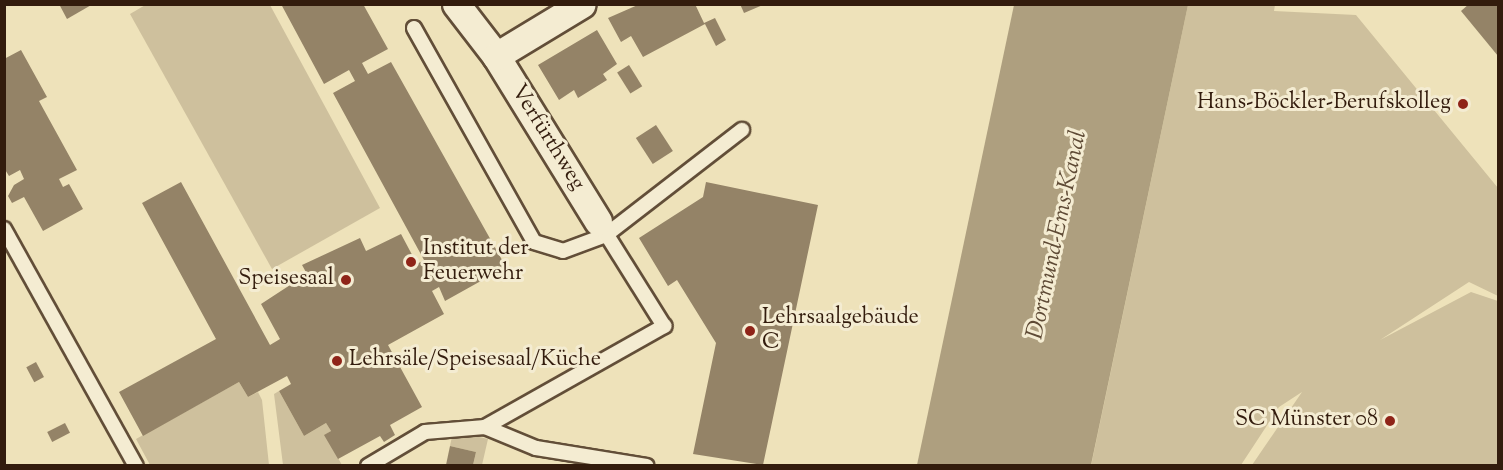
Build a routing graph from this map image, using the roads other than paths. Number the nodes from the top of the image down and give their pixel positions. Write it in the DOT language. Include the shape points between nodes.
graph roads {
  1 [pos="456,4"];
  2 [pos="582,4"];
  3 [pos="414,28"];
  4 [pos="496,56"];
  5 [pos="742,130"];
  6 [pos="602,228"];
  7 [pos="4,229"];
  8 [pos="485,427"];
  9 [pos="136,465"];
  10 [pos="368,465"];
  11 [pos="647,465"];
  1 -- 4 [label="street, Verfürthweg"];
  2 -- 4 [label="street"];
  3 -- 6 [label="lane" via="534,242 562,251"];
  4 -- 6 [label="street, Verfürthweg"];
  5 -- 6 [label="lane"];
  6 -- 8 [label="lane" via="664,326"];
  7 -- 9 [label="lane"];
  8 -- 10 [label="lane" via="425,432"];
  8 -- 11 [label="lane" via="536,448"];
}
